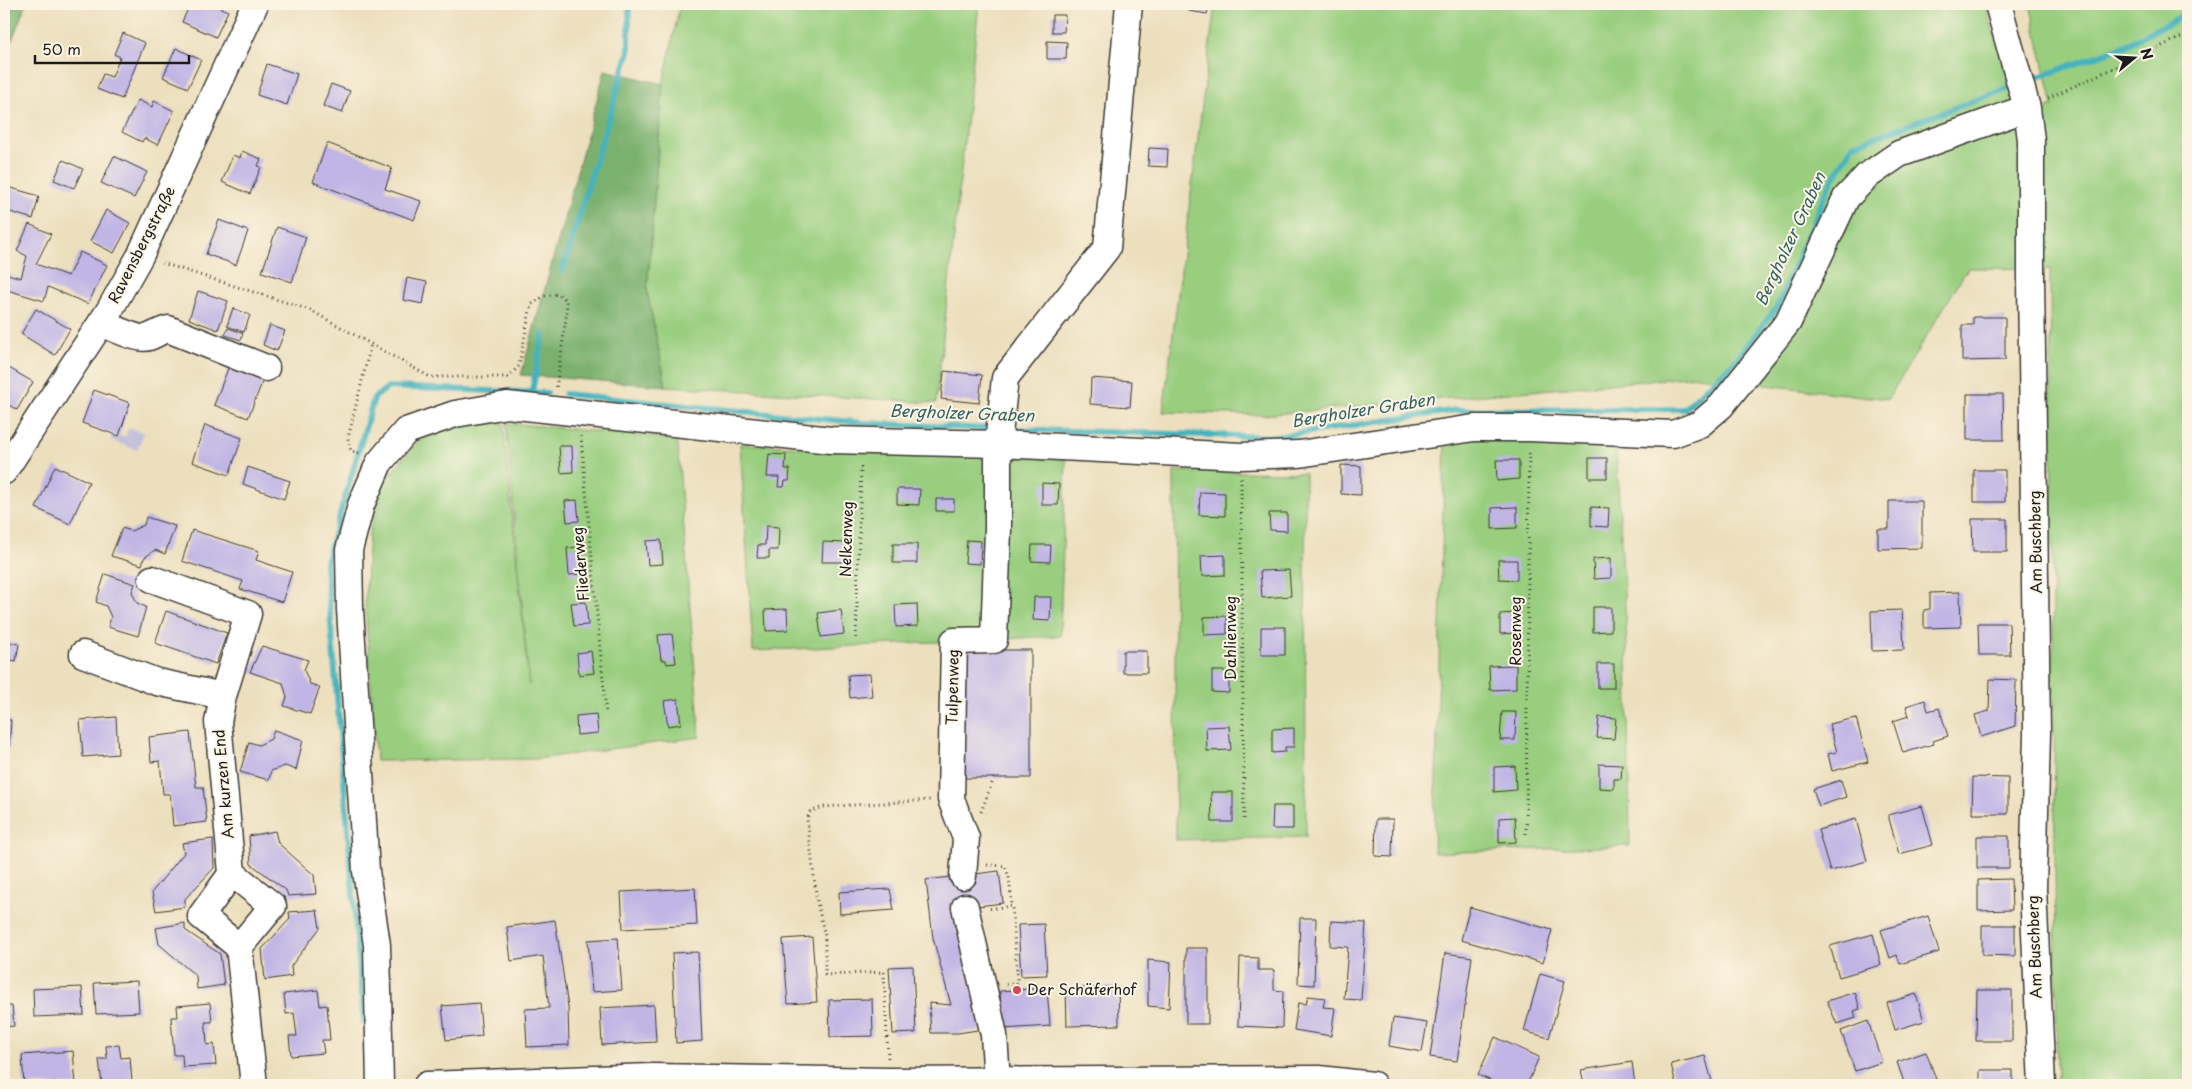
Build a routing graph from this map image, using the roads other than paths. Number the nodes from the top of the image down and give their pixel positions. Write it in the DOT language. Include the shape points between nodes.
graph roads {
  1 [pos="255,4"];
  2 [pos="1129,4"];
  3 [pos="1998,4"];
  4 [pos="2028,108"];
  5 [pos="101,323"];
  6 [pos="266,368"];
  7 [pos="998,444"];
  8 [pos="4,471"];
  9 [pos="152,579"];
  10 [pos="83,654"];
  11 [pos="223,696"];
  12 [pos="964,871"];
  13 [pos="232,874"];
  14 [pos="966,910"];
  15 [pos="239,947"];
  16 [pos="997,1081"];
  17 [pos="254,1085"];
  18 [pos="380,1085"];
  19 [pos="426,1085"];
  20 [pos="1373,1085"];
  21 [pos="2042,1085"];
  1 -- 5 [label="street, Ravensbergstraße" via="140,256"];
  2 -- 7 [label="street" via="1107,248 1005,378"];
  3 -- 4 [label="street, Am Buschberg"];
  4 -- 7 [label="street" via="1899,154 1867,176 1846,198 1788,322 1721,406 1700,424 1673,434 1474,428 1299,454 1241,456"];
  4 -- 21 [label="street, Am Buschberg" via="2031,140 2037,733 2033,889"];
  5 -- 6 [label="street" via="136,336 148,337 168,329"];
  5 -- 8 [label="street, Ravensbergstraße"];
  7 -- 12 [label="street, Tulpenweg" via="994,640 954,641 950,799 966,838"];
  7 -- 18 [label="street" via="831,440 507,405 455,414 406,431 380,463 358,514 349,550 366,871 377,945"];
  9 -- 11 [label="street, Am kurzen End" via="248,614"];
  10 -- 11 [label="street" via="157,682"];
  11 -- 13 [label="street, Am kurzen End" via="218,722"];
  13 -- 15 [label="street" via="201,916"];
  13 -- 15 [label="street" via="273,906"];
  14 -- 16 [label="street" via="994,1034"];
  15 -- 17 [label="street"];
  16 -- 19 [label="street" via="652,1077"];
  16 -- 20 [label="street" via="1319,1079"];
}
